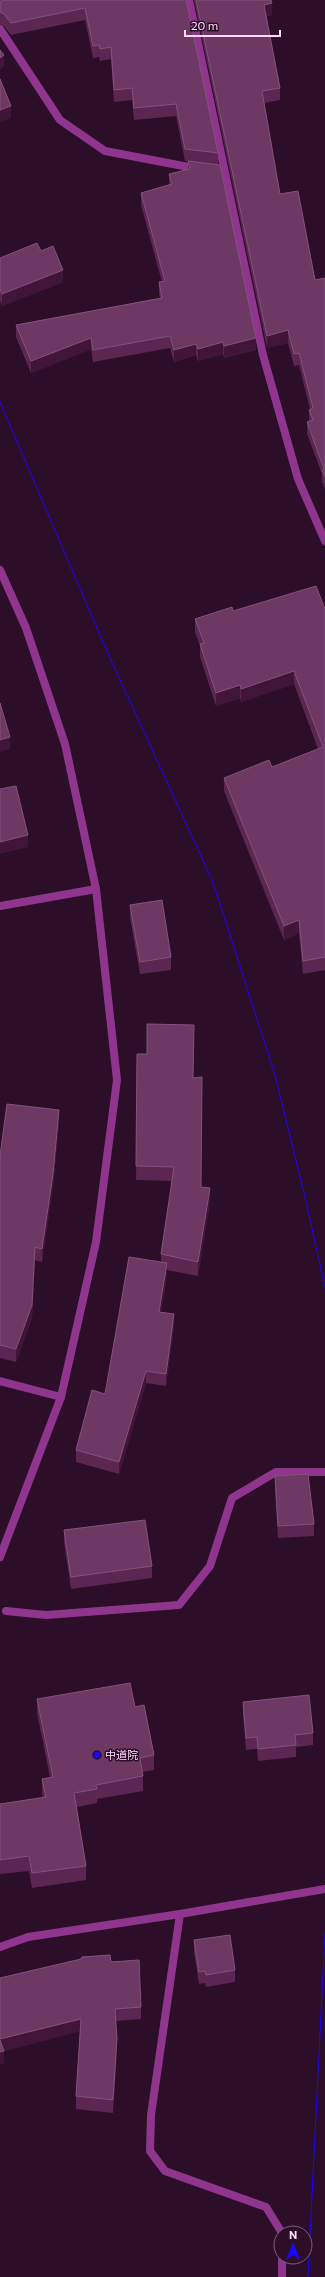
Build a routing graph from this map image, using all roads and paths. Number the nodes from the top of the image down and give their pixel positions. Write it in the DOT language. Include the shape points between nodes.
graph roads {
  1 [pos="189,0"];
  2 [pos="0,29"];
  3 [pos="218,171"];
  4 [pos="325,541"];
  5 [pos="0,570"];
  6 [pos="96,889"];
  7 [pos="0,906"];
  8 [pos="0,1381"];
  9 [pos="61,1397"];
  10 [pos="325,1472"];
  11 [pos="0,1557"];
  12 [pos="6,1611"];
  13 [pos="325,1889"];
  14 [pos="180,1914"];
  15 [pos="0,1947"];
  16 [pos="277,2225"];
  17 [pos="282,2265"];
  18 [pos="282,2277"];
  1 -- 3 [label="street"];
  2 -- 3 [label="street" via="60,120 106,151"];
  3 -- 4 [label="street" via="298,479"];
  5 -- 6 [label="street" via="26,628 65,744"];
  6 -- 7 [label="street"];
  6 -- 9 [label="street" via="117,1080 96,1242"];
  8 -- 9 [label="street"];
  9 -- 11 [label="street"];
  10 -- 12 [label="street" via="276,1472 232,1498 210,1566 179,1605 46,1615"];
  13 -- 14 [label="street"];
  14 -- 15 [label="street" via="28,1937"];
  14 -- 16 [label="street" via="151,2115 150,2150 165,2170 266,2207"];
  17 -- 18 [label="street"];
}
